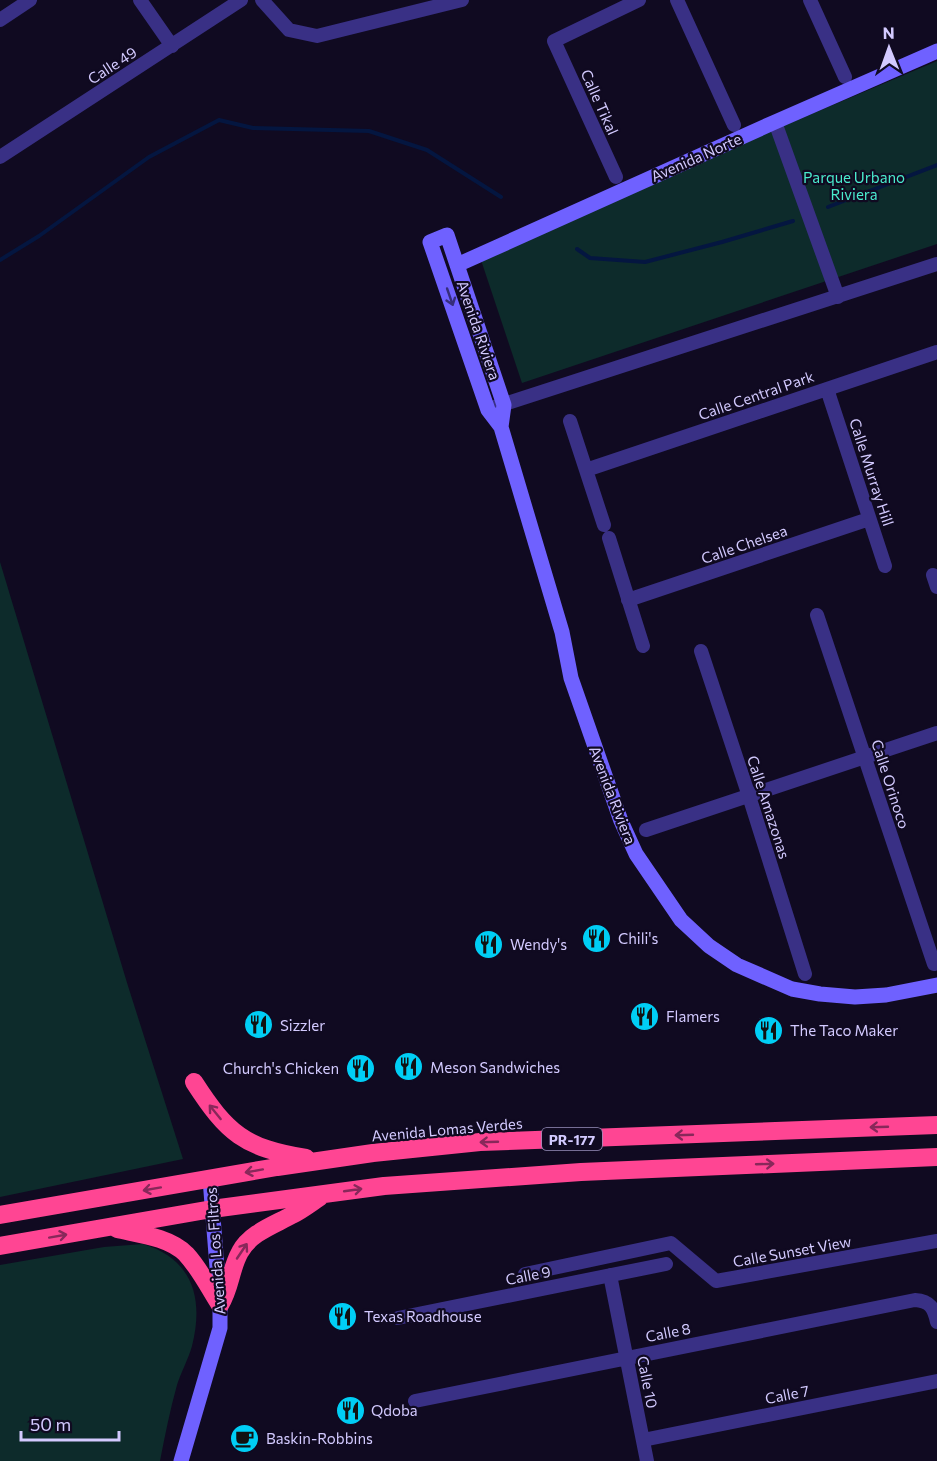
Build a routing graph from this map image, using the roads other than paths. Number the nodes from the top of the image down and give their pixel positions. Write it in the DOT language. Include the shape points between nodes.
graph roads {
  1 [pos="30,0"];
  2 [pos="140,0"];
  3 [pos="241,0"];
  4 [pos="262,0"];
  5 [pos="462,0"];
  6 [pos="639,0"];
  7 [pos="677,0"];
  8 [pos="810,0"];
  9 [pos="0,20"];
  10 [pos="172,46"];
  11 [pos="937,51"];
  12 [pos="845,77"];
  13 [pos="775,122"];
  14 [pos="734,125"];
  15 [pos="0,158"];
  16 [pos="616,177"];
  17 [pos="937,264"];
  18 [pos="457,265"];
  19 [pos="838,297"];
  20 [pos="937,352"];
  21 [pos="827,389"];
  22 [pos="504,405"];
  23 [pos="488,410"];
  24 [pos="570,421"];
  25 [pos="501,427"];
  26 [pos="586,470"];
  27 [pos="869,519"];
  28 [pos="604,525"];
  29 [pos="609,538"];
  30 [pos="885,566"];
  31 [pos="628,600"];
  32 [pos="817,615"];
  33 [pos="644,646"];
  34 [pos="700,651"];
  35 [pos="937,733"];
  36 [pos="865,757"];
  37 [pos="749,796"];
  38 [pos="646,830"];
  39 [pos="934,964"];
  40 [pos="805,974"];
  41 [pos="937,986"];
  42 [pos="194,1082"];
  43 [pos="937,1125"];
  44 [pos="937,1157"];
  45 [pos="322,1161"];
  46 [pos="210,1179"];
  47 [pos="323,1194"];
  48 [pos="212,1209"];
  49 [pos="0,1215"];
  50 [pos="106,1227"];
  51 [pos="937,1241"];
  52 [pos="0,1246"];
  53 [pos="666,1264"];
  54 [pos="525,1274"];
  55 [pos="610,1275"];
  56 [pos="220,1305"];
  57 [pos="398,1318"];
  58 [pos="937,1322"];
  59 [pos="626,1358"];
  60 [pos="937,1381"];
  61 [pos="415,1401"];
  62 [pos="643,1440"];
  63 [pos="181,1461"];
  64 [pos="647,1461"];
  1 -- 9 [label="street"];
  2 -- 10 [label="street"];
  3 -- 10 [label="street, Calle 49"];
  4 -- 5 [label="street" via="289,30 316,36"];
  6 -- 16 [label="street, Calle Tikal" via="554,41"];
  7 -- 14 [label="street"];
  8 -- 12 [label="street"];
  10 -- 15 [label="street, Calle 49"];
  11 -- 13 [label="street, Avenida Norte"];
  13 -- 18 [label="street, Avenida Norte"];
  13 -- 19 [label="street"];
  17 -- 19 [label="street"];
  18 -- 22 [label="street, Avenida Riviera"];
  18 -- 23 [label="street, Avenida Riviera, one-way" via="447,234 430,242"];
  19 -- 22 [label="street"];
  20 -- 21 [label="street, Calle Central Park"];
  21 -- 26 [label="street, Calle Central Park"];
  21 -- 27 [label="street, Calle Murray Hill"];
  22 -- 23 [label="street"];
  22 -- 25 [label="street, Avenida Riviera"];
  23 -- 25 [label="street, Avenida Riviera"];
  24 -- 26 [label="street"];
  25 -- 41 [label="street, Avenida Riviera" via="562,633 571,678 621,821 636,854 681,920 736,965 792,989 855,997 886,996"];
  26 -- 28 [label="street"];
  27 -- 30 [label="street, Calle Murray Hill"];
  27 -- 31 [label="street, Calle Chelsea"];
  29 -- 31 [label="street"];
  31 -- 33 [label="street"];
  32 -- 36 [label="street, Calle Orinoco"];
  34 -- 37 [label="street, Calle Amazonas"];
  35 -- 36 [label="street"];
  36 -- 37 [label="street"];
  36 -- 39 [label="street, Calle Orinoco"];
  37 -- 38 [label="street"];
  37 -- 40 [label="street, Calle Amazonas"];
  45 -- 42 [label="highway, one-way" via="280,1154 246,1140 213,1111"];
  43 -- 45 [label="highway, Avenida Lomas Verdes / PR-177, one-way" via="480,1142"];
  47 -- 44 [label="highway, PR-177, one-way" via="508,1176"];
  45 -- 46 [label="highway, Avenida Lomas Verdes / PR-177, one-way"];
  46 -- 48 [label="street, Avenida Los Filtros"];
  46 -- 49 [label="highway, Avenida Lomas Verdes / PR-177, one-way"];
  47 -- 48 [label="highway, PR-177"];
  56 -- 47 [label="highway, one-way" via="241,1249 253,1237"];
  48 -- 50 [label="highway, PR-177"];
  48 -- 56 [label="street, Avenida Los Filtros"];
  52 -- 50 [label="highway, PR-177, one-way"];
  50 -- 56 [label="highway" via="140,1233 178,1248"];
  51 -- 54 [label="street, Calle Sunset View" via="716,1281 671,1243"];
  53 -- 55 [label="street, Calle 9"];
  55 -- 57 [label="street, Calle 9"];
  55 -- 59 [label="street, Calle 10"];
  56 -- 63 [label="street, Avenida Los Filtros" via="220,1328"];
  58 -- 59 [label="street, Calle 8" via="928,1303 915,1300"];
  59 -- 61 [label="street, Calle 8"];
  59 -- 62 [label="street, Calle 10"];
  60 -- 62 [label="street, Calle 7"];
  62 -- 64 [label="street, Calle 10"];
}
